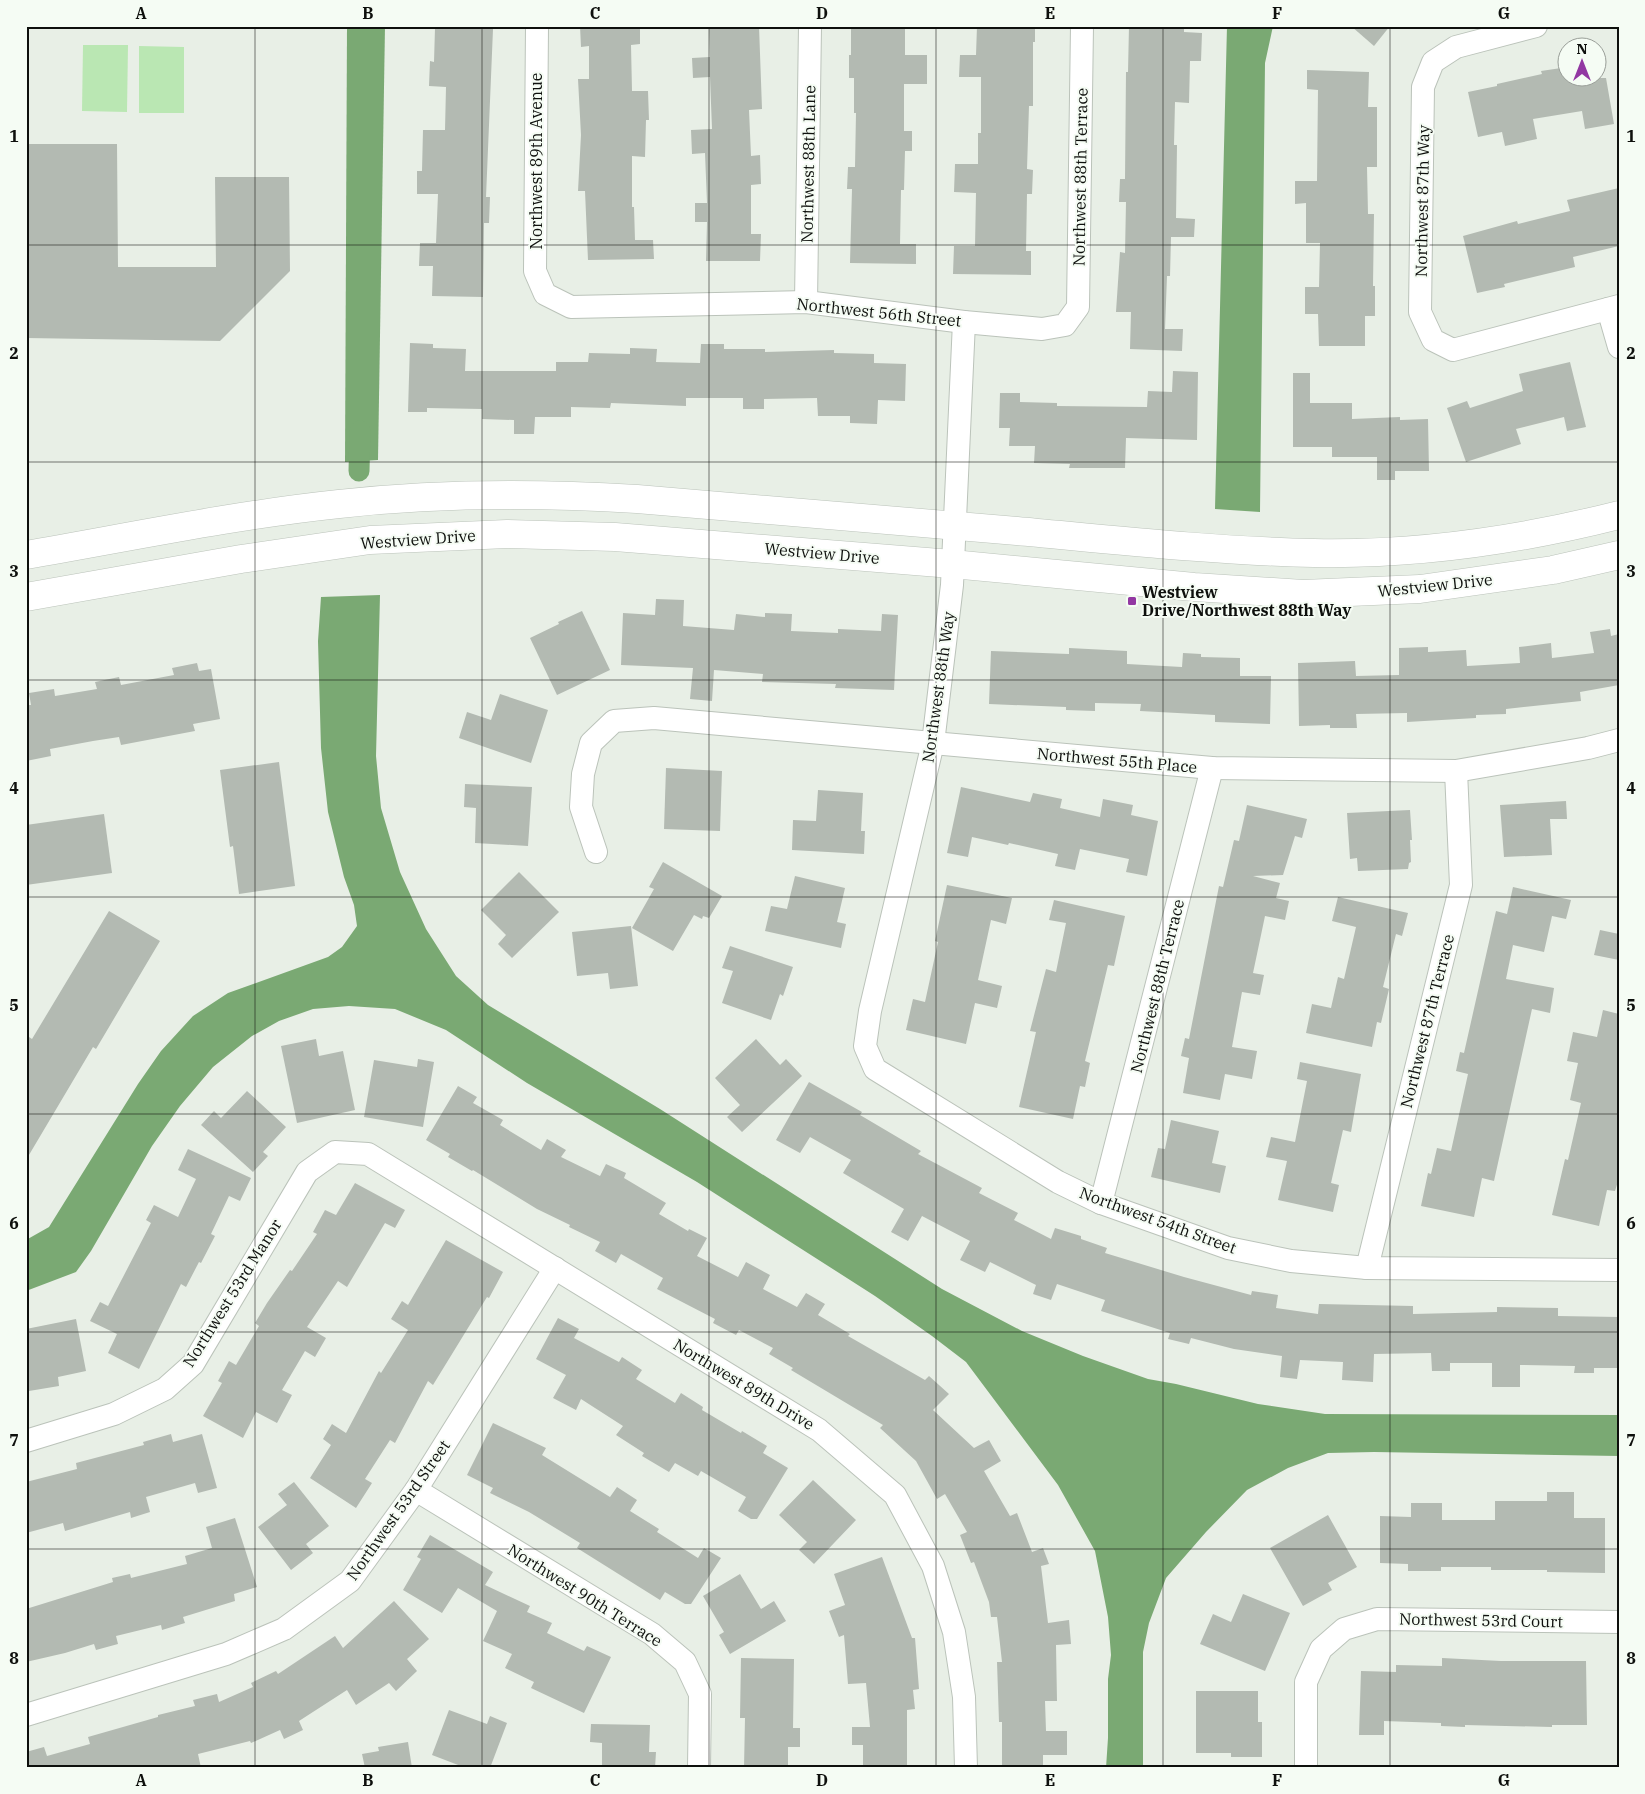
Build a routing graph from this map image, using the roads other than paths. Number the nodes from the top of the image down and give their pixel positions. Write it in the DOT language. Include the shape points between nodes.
graph roads {
  1 [pos="537,26"];
  2 [pos="810,26"];
  3 [pos="1082,26"];
  4 [pos="1536,26"];
  5 [pos="545,294"];
  6 [pos="806,302"];
  7 [pos="1613,308"];
  8 [pos="964,322"];
  9 [pos="1065,324"];
  10 [pos="1619,347"];
  11 [pos="1619,515"];
  12 [pos="954,526"];
  13 [pos="26,555"];
  14 [pos="1619,555"];
  15 [pos="952,564"];
  16 [pos="26,597"];
  17 [pos="1619,740"];
  18 [pos="933,743"];
  19 [pos="1212,768"];
  20 [pos="1456,771"];
  21 [pos="596,852"];
  22 [pos="865,1046"];
  23 [pos="335,1152"];
  24 [pos="1101,1203"];
  25 [pos="555,1268"];
  26 [pos="1367,1268"];
  27 [pos="1619,1270"];
  28 [pos="26,1442"];
  29 [pos="416,1490"];
  30 [pos="1619,1622"];
  31 [pos="26,1715"];
  32 [pos="699,1768"];
  33 [pos="966,1768"];
  34 [pos="1306,1768"];
  1 -- 5 [label="street, Northwest 89th Avenue" via="535,271"];
  2 -- 6 [label="street, Northwest 88th Lane"];
  3 -- 9 [label="street, Northwest 88th Terrace" via="1078,307"];
  4 -- 7 [label="street, Northwest 87th Way" via="1456,47 1433,62 1423,88 1420,312 1433,340 1453,350"];
  5 -- 6 [label="street, Northwest 56th Street" via="571,307"];
  6 -- 8 [label="street, Northwest 56th Street"];
  7 -- 10 [label="street"];
  8 -- 9 [label="street, Northwest 56th Street" via="1042,329"];
  8 -- 12 [label="street, Northwest 88th Way"];
  11 -- 12 [label="street" via="1456,545 1397,551 1315,553"];
  12 -- 13 [label="street" via="580,496 515,494 320,506"];
  12 -- 15 [label="street, Northwest 88th Way"];
  14 -- 15 [label="street, Westview Drive" via="1553,570 1420,590 1303,594"];
  15 -- 16 [label="street, Westview Drive" via="615,537 447,536 361,541"];
  15 -- 18 [label="street, Northwest 88th Way"];
  17 -- 20 [label="street, Northwest 55th Place"];
  18 -- 19 [label="street, Northwest 55th Place"];
  18 -- 21 [label="street, Northwest 55th Place" via="654,718 614,721 591,743 583,774 581,806"];
  18 -- 22 [label="street, Northwest 88th Way" via="870,1011"];
  19 -- 20 [label="street, Northwest 55th Place"];
  19 -- 24 [label="street, Northwest 88th Terrace"];
  20 -- 26 [label="street, Northwest 87th Terrace" via="1461,884"];
  22 -- 24 [label="street, Northwest 54th Street" via="875,1069 1058,1182"];
  23 -- 25 [label="street, Northwest 89th Drive" via="368,1154"];
  23 -- 28 [label="street, Northwest 53rd Manor" via="307,1172 193,1364 165,1389 114,1414"];
  24 -- 26 [label="street, Northwest 54th Street" via="1228,1248 1291,1261"];
  25 -- 29 [label="street, Northwest 53rd Street"];
  25 -- 33 [label="street, Northwest 89th Drive" via="819,1430 895,1495 933,1566 954,1632 964,1697"];
  26 -- 27 [label="street, Northwest 54th Street"];
  29 -- 31 [label="street, Northwest 53rd Street" via="350,1581 284,1629 226,1654"];
  29 -- 32 [label="street, Northwest 90th Terrace" via="652,1634 685,1662 700,1694"];
  30 -- 34 [label="street, Northwest 53rd Court" via="1377,1619 1344,1629 1321,1649 1306,1682"];
}
